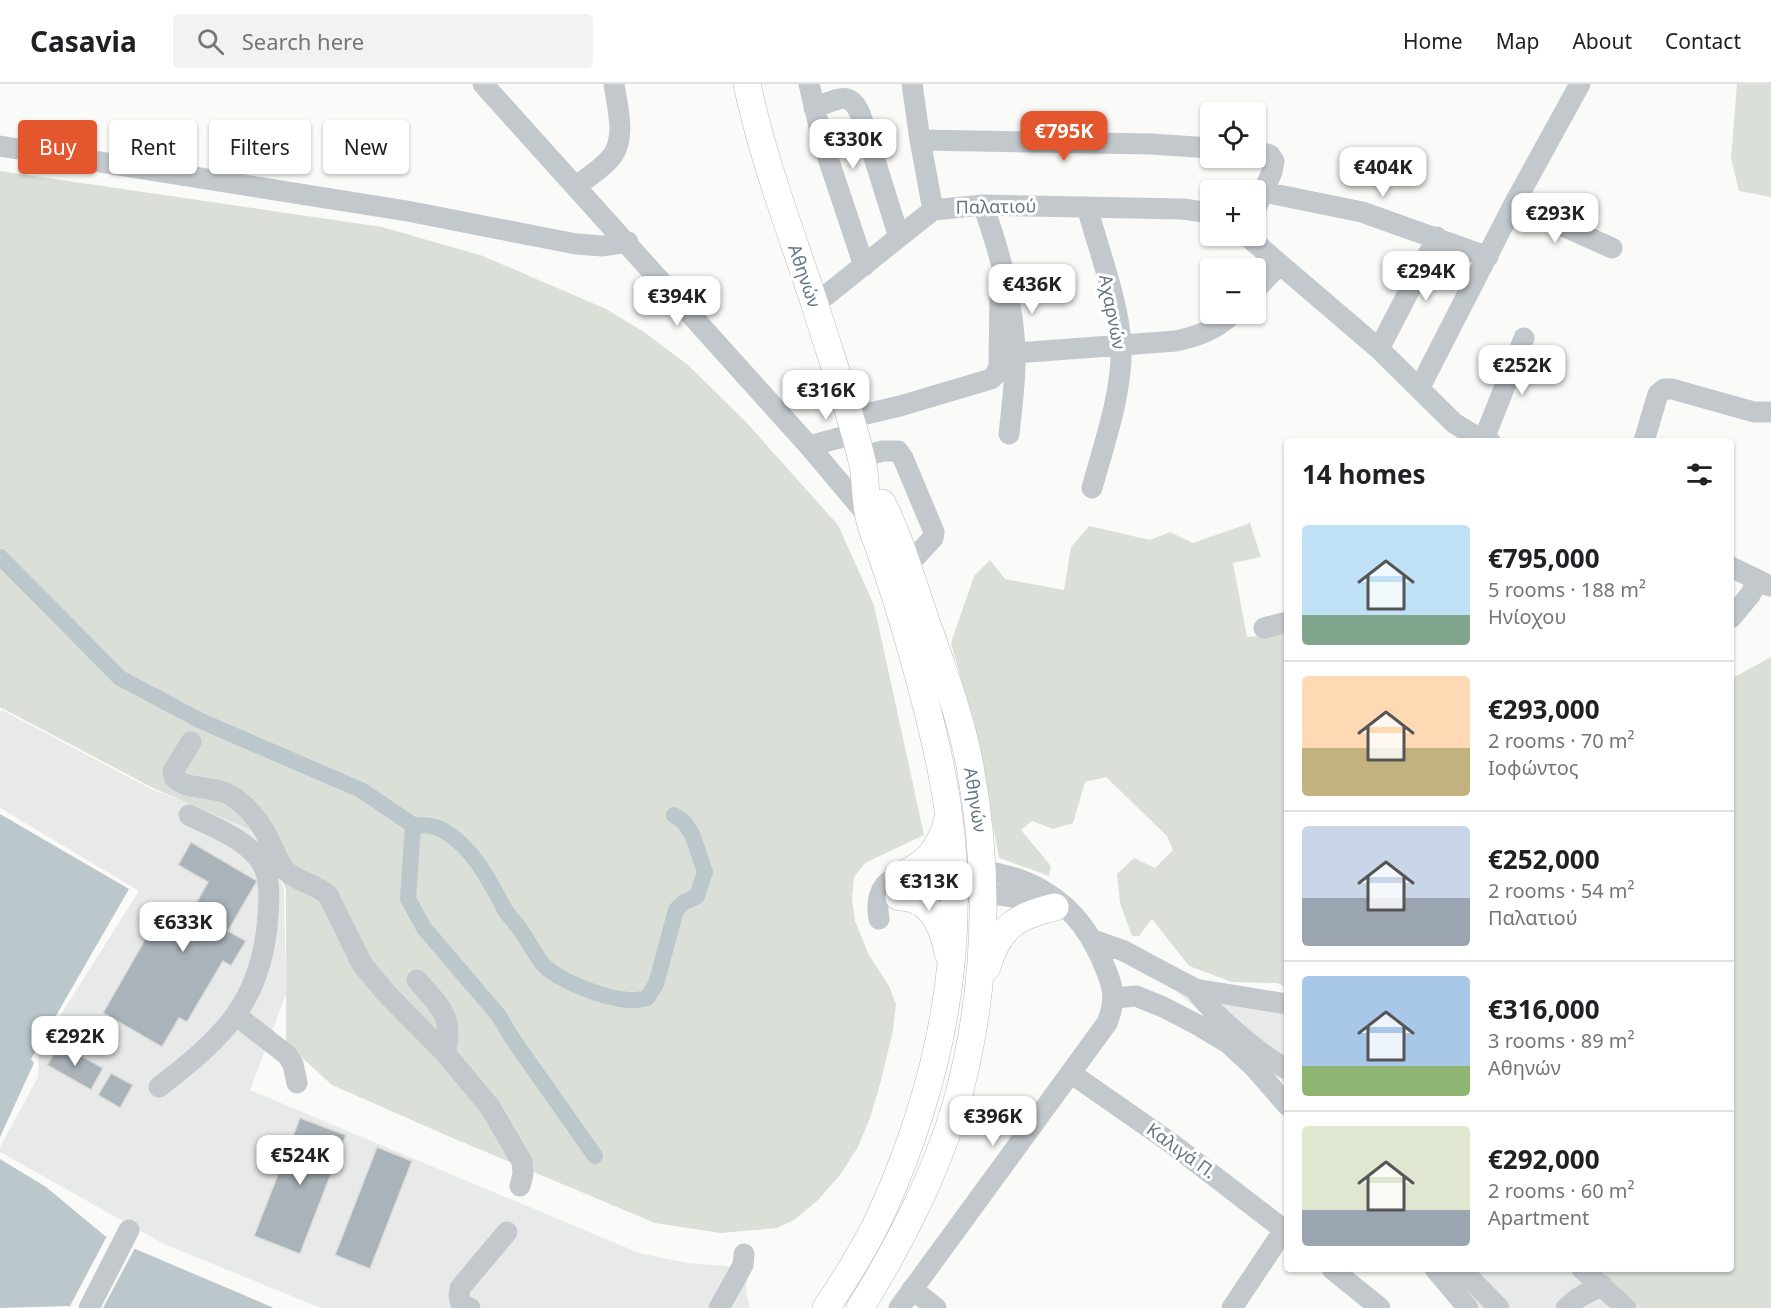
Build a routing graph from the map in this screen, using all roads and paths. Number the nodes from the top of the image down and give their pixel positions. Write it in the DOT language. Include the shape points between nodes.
graph roads {
  1 [pos="483,84"];
  2 [pos="614,84"];
  3 [pos="747,84"];
  4 [pos="809,84"];
  5 [pos="912,84"];
  6 [pos="1580,84"];
  7 [pos="814,108"];
  8 [pos="920,140"];
  9 [pos="0,146"];
  10 [pos="1200,147"];
  11 [pos="1266,156"];
  12 [pos="1266,185"];
  13 [pos="576,187"];
  14 [pos="1266,201"];
  15 [pos="1514,204"];
  16 [pos="983,205"];
  17 [pos="1087,207"];
  18 [pos="933,210"];
  19 [pos="1200,212"];
  20 [pos="899,237"];
  21 [pos="1437,237"];
  22 [pos="628,242"];
  23 [pos="1258,246"];
  24 [pos="1612,248"];
  25 [pos="1488,257"];
  26 [pos="1280,264"];
  27 [pos="864,266"];
  28 [pos="1266,279"];
  29 [pos="1007,284"];
  30 [pos="814,305"];
  31 [pos="1220,324"];
  32 [pos="1524,338"];
  33 [pos="1121,345"];
  34 [pos="1379,349"];
  35 [pos="1015,353"];
  36 [pos="1420,387"];
  37 [pos="1771,412"];
  38 [pos="1010,434"];
  39 [pos="1483,438"];
  40 [pos="1488,438"];
  41 [pos="1645,438"];
  42 [pos="857,444"];
  43 [pos="809,446"];
  44 [pos="1092,488"];
  45 [pos="877,512"];
  46 [pos="907,566"];
  47 [pos="1734,568"];
  48 [pos="1765,583"];
  49 [pos="1734,614"];
  50 [pos="1284,623"];
  51 [pos="1264,628"];
  52 [pos="191,742"];
  53 [pos="189,814"];
  54 [pos="949,814"];
  55 [pos="954,882"];
  56 [pos="984,883"];
  57 [pos="898,886"];
  58 [pos="1064,910"];
  59 [pos="1093,940"];
  60 [pos="951,975"];
  61 [pos="417,980"];
  62 [pos="1195,989"];
  63 [pos="977,990"];
  64 [pos="1115,998"];
  65 [pos="1284,1004"];
  66 [pos="237,1016"];
  67 [pos="445,1053"];
  68 [pos="1284,1068"];
  69 [pos="1072,1074"];
  70 [pos="297,1083"];
  71 [pos="159,1087"];
  72 [pos="1284,1102"];
  73 [pos="520,1186"];
  74 [pos="1284,1229"];
  75 [pos="129,1230"];
  76 [pos="507,1232"];
  77 [pos="1284,1234"];
  78 [pos="744,1254"];
  79 [pos="1336,1272"];
  80 [pos="1438,1272"];
  81 [pos="1464,1272"];
  82 [pos="1586,1272"];
  83 [pos="1602,1285"];
  84 [pos="912,1289"];
  85 [pos="89,1308"];
  86 [pos="470,1308"];
  87 [pos="719,1308"];
  88 [pos="826,1308"];
  89 [pos="860,1308"];
  90 [pos="899,1308"];
  91 [pos="936,1308"];
  92 [pos="1232,1308"];
  93 [pos="1380,1308"];
  94 [pos="1468,1308"];
  95 [pos="1499,1308"];
  96 [pos="1566,1308"];
  97 [pos="1626,1308"];
  1 -- 13 [label="street"];
  2 -- 13 [label="street" via="618,146 613,156"];
  3 -- 30 [label="main road, Αθηνών" via="781,209"];
  4 -- 7 [label="street"];
  5 -- 8 [label="street"];
  6 -- 15 [label="street"];
  7 -- 20 [label="street" via="846,98 856,104"];
  7 -- 27 [label="street"];
  8 -- 10 [label="street"];
  8 -- 18 [label="street"];
  9 -- 22 [label="street" via="407,211 576,244 603,246"];
  11 -- 12 [label="street" via="1274,166"];
  13 -- 22 [label="street"];
  14 -- 21 [label="street" via="1354,210"];
  15 -- 24 [label="street"];
  15 -- 25 [label="street"];
  16 -- 17 [label="street, Παλατιού"];
  16 -- 18 [label="street, Παλατιού"];
  16 -- 29 [label="street"];
  17 -- 19 [label="street, Παλατιού"];
  17 -- 33 [label="street, Αχαρνών"];
  18 -- 20 [label="street, Παλατιού"];
  20 -- 27 [label="street, Παλατιού"];
  21 -- 25 [label="street"];
  21 -- 34 [label="street"];
  22 -- 43 [label="street"];
  23 -- 26 [label="street"];
  25 -- 36 [label="street"];
  26 -- 28 [label="street"];
  26 -- 34 [label="street"];
  27 -- 30 [label="street, Παλατιού"];
  29 -- 35 [label="street"];
  29 -- 42 [label="street" via="1000,294 999,365 991,379 900,406"];
  30 -- 42 [label="main road, Αθηνών"];
  31 -- 33 [label="street" via="1213,330 1176,341"];
  32 -- 40 [label="street"];
  33 -- 35 [label="street"];
  33 -- 44 [label="street, Αχαρνών" via="1117,389"];
  34 -- 36 [label="street"];
  35 -- 38 [label="street"];
  36 -- 39 [label="street" via="1454,423"];
  37 -- 41 [label="street" via="1754,412 1664,389 1658,394"];
  42 -- 43 [label="street"];
  42 -- 45 [label="main road, Αθηνών"];
  42 -- 46 [label="street" via="898,452 934,532"];
  43 -- 45 [label="street"];
  45 -- 46 [label="main road, Αθηνών"];
  45 -- 54 [label="main road, Αθηνών"];
  46 -- 56 [label="main road, Αθηνών" via="961,727 970,765"];
  47 -- 48 [label="street"];
  48 -- 49 [label="street"];
  50 -- 51 [label="street"];
  52 -- 67 [label="street" via="173,771 174,777 184,785 222,790 250,810 284,869 328,895 362,964"];
  53 -- 66 [label="street" via="248,848 261,862 267,877 267,924 261,963"];
  54 -- 55 [label="main road, Αθηνών"];
  54 -- 57 [label="main road" via="932,855"];
  55 -- 56 [label="street"];
  55 -- 57 [label="street" via="919,892"];
  55 -- 60 [label="main road, Αθηνών"];
  56 -- 58 [label="street" via="1010,896"];
  56 -- 63 [label="main road, Αθηνών"];
  57 -- 60 [label="main road" via="933,914 945,939"];
  58 -- 59 [label="street"];
  58 -- 63 [label="main road" via="1029,914 1011,923 999,938"];
  59 -- 62 [label="street" via="1124,951"];
  59 -- 64 [label="street"];
  60 -- 88 [label="main road, Αθηνών" via="916,1124 881,1215"];
  61 -- 67 [label="street" via="447,1019"];
  62 -- 65 [label="street"];
  62 -- 68 [label="street" via="1227,1023"];
  63 -- 89 [label="main road, Αθηνών" via="964,1073 949,1125 904,1232"];
  64 -- 69 [label="street" via="1107,1023"];
  64 -- 72 [label="street" via="1136,996 1228,1043"];
  66 -- 70 [label="street" via="287,1055"];
  66 -- 71 [label="street" via="200,1055"];
  67 -- 73 [label="street" via="490,1107 516,1151 523,1170"];
  69 -- 74 [label="street, Καλιγά Π." via="1163,1137"];
  69 -- 84 [label="street"];
  75 -- 85 [label="street"];
  76 -- 86 [label="street" via="460,1288 461,1304"];
  77 -- 92 [label="street"];
  78 -- 87 [label="street" via="743,1265"];
  79 -- 93 [label="street"];
  80 -- 94 [label="street"];
  81 -- 95 [label="street"];
  82 -- 83 [label="street"];
  83 -- 96 [label="street"];
  83 -- 97 [label="street"];
  84 -- 90 [label="street"];
  84 -- 91 [label="street"];
}
